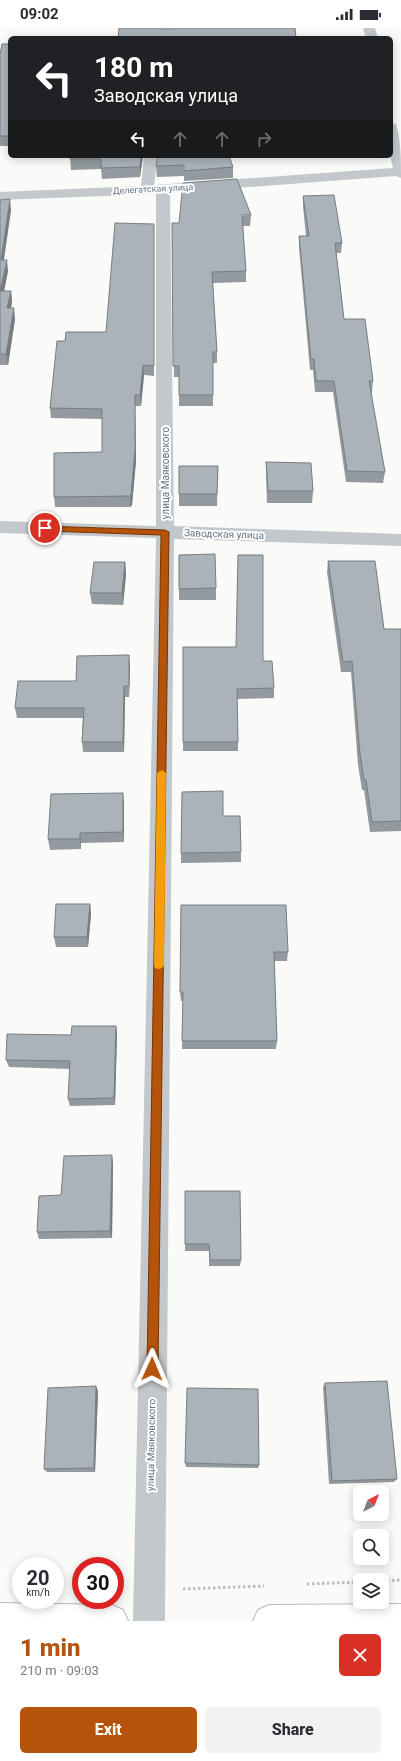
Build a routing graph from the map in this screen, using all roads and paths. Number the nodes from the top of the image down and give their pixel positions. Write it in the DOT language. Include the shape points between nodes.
graph roads {
  1 [pos="393,136"];
  2 [pos="151,158"];
  3 [pos="401,173"];
  4 [pos="155,190"];
  5 [pos="0,196"];
  6 [pos="0,527"];
  7 [pos="165,532"];
  8 [pos="401,540"];
  9 [pos="401,1580"];
  10 [pos="389,1581"];
  11 [pos="353,1582"];
  12 [pos="305,1584"];
  13 [pos="266,1586"];
  14 [pos="149,1590"];
  15 [pos="0,1619"];
  16 [pos="401,1620"];
  17 [pos="112,1621"];
  18 [pos="149,1621"];
  19 [pos="269,1621"];
  1 -- 3 [label="street"];
  2 -- 4 [label="street, улица Маяковского"];
  3 -- 4 [label="street, Делегатская улица"];
  4 -- 5 [label="street, Делегатская улица"];
  4 -- 7 [label="street, улица Маяковского"];
  6 -- 7 [label="street, Заводская улица"];
  7 -- 8 [label="street, Заводская улица"];
  7 -- 14 [label="street, улица Маяковского"];
  9 -- 10 [label="path"];
  11 -- 12 [label="path"];
  13 -- 14 [label="path"];
  14 -- 18 [label="street, улица Маяковского"];
  15 -- 17 [label="street"];
  16 -- 19 [label="street"];
}
